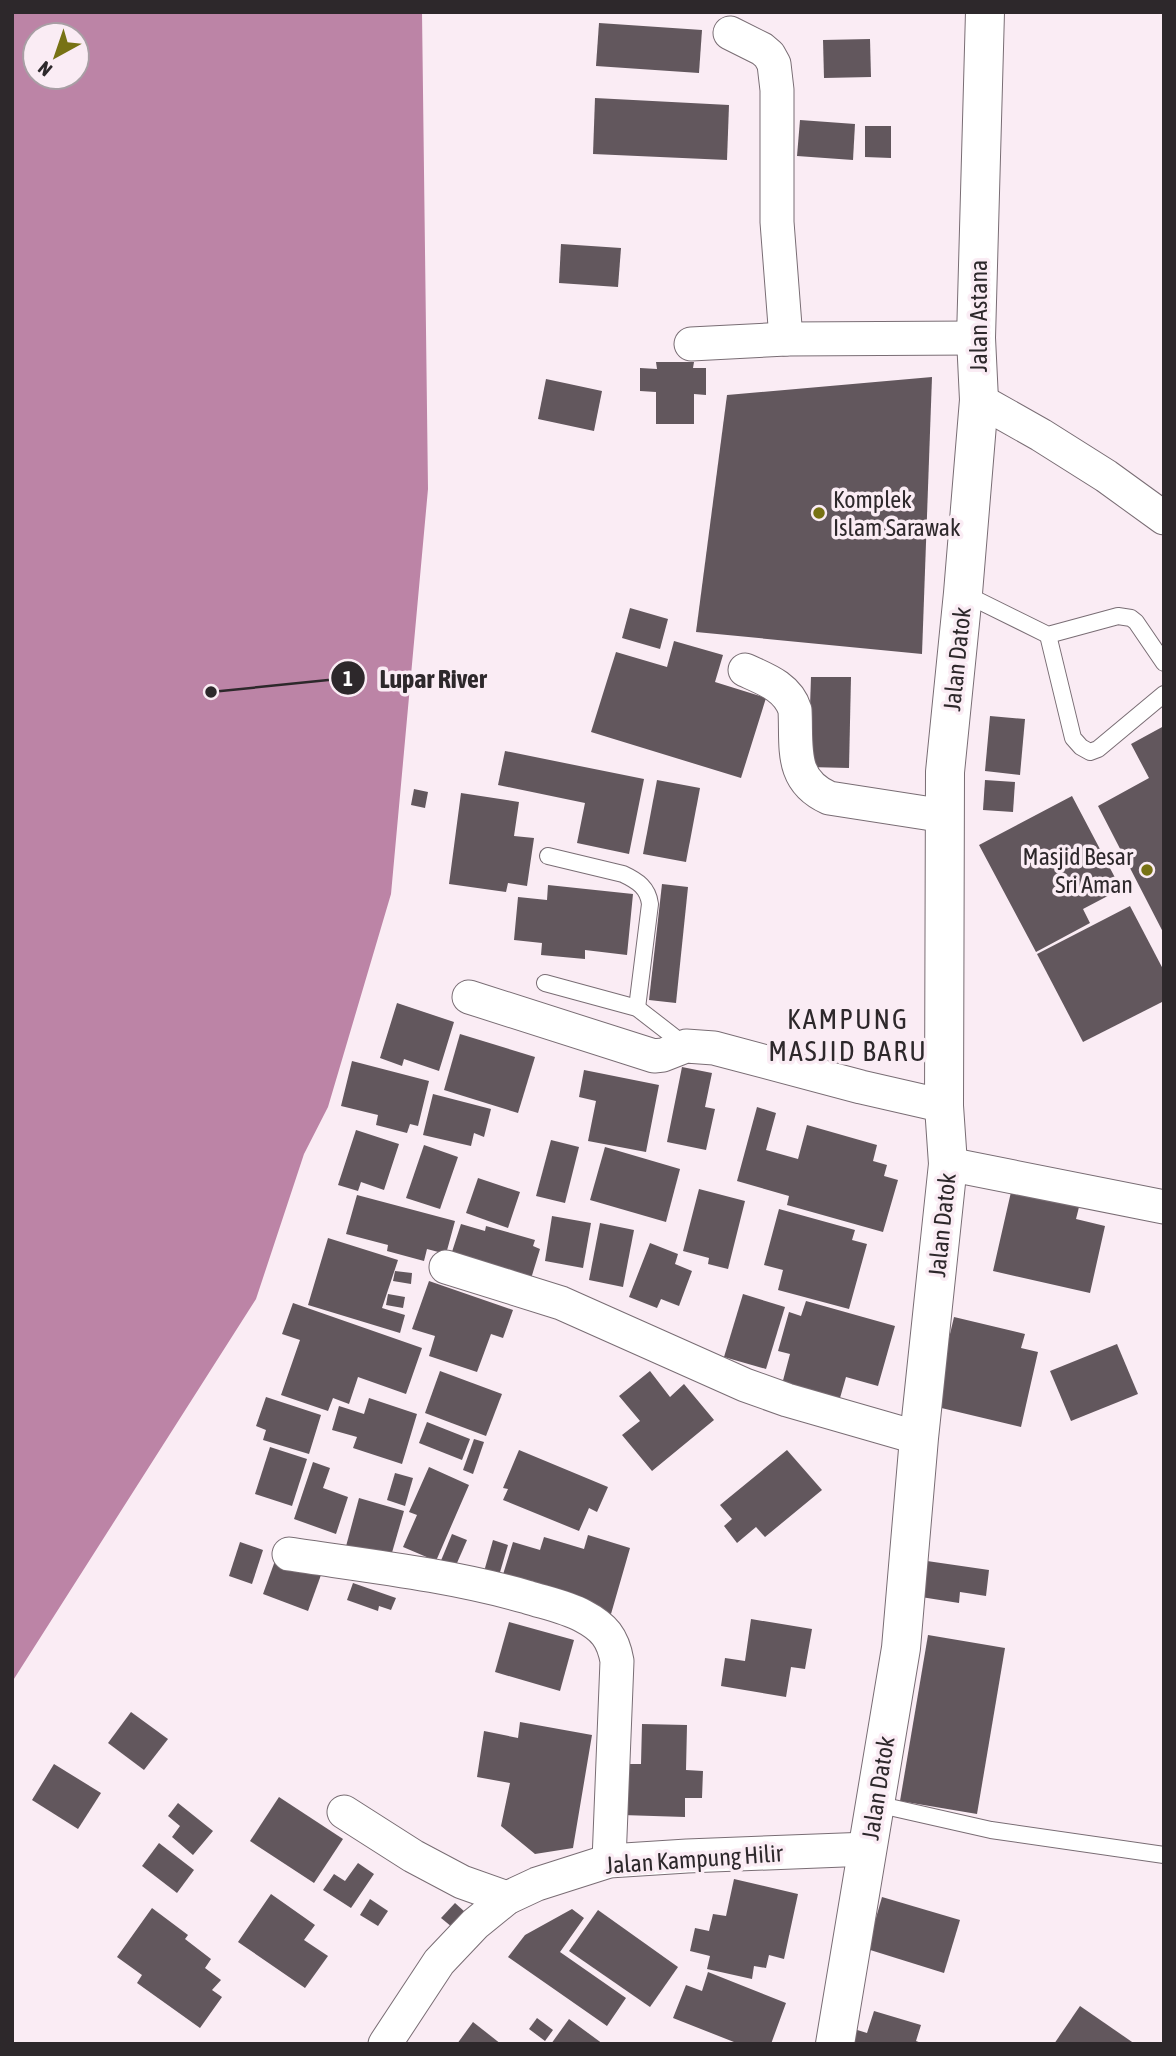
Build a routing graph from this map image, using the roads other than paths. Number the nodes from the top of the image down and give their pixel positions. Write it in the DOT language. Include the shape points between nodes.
graph roads {
  1 [pos="985,12"];
  2 [pos="730,33"];
  3 [pos="976,338"];
  4 [pos="786,339"];
  5 [pos="691,344"];
  6 [pos="979,400"];
  7 [pos="1164,518"];
  8 [pos="963,593"];
  9 [pos="1048,635"];
  10 [pos="1164,663"];
  11 [pos="745,670"];
  12 [pos="1164,694"];
  13 [pos="945,816"];
  14 [pos="548,856"];
  15 [pos="545,983"];
  16 [pos="469,997"];
  17 [pos="637,1008"];
  18 [pos="686,1046"];
  19 [pos="944,1106"];
  20 [pos="948,1164"];
  21 [pos="1164,1207"];
  22 [pos="446,1267"];
  23 [pos="919,1438"];
  24 [pos="289,1554"];
  25 [pos="876,1804"];
  26 [pos="344,1812"];
  27 [pos="869,1849"];
  28 [pos="1164,1855"];
  29 [pos="609,1861"];
  30 [pos="507,1899"];
  31 [pos="385,2044"];
  32 [pos="835,2044"];
  1 -- 3 [label="main road, Jalan Astana"];
  2 -- 4 [label="street" via="762,49 774,64 777,222"];
  3 -- 4 [label="street"];
  3 -- 6 [label="main road, Jalan Astana"];
  4 -- 5 [label="street"];
  6 -- 7 [label="street, Jalan Astana" via="1106,476"];
  6 -- 8 [label="main road, Jalan Datok"];
  8 -- 9 [label="lane"];
  8 -- 13 [label="main road, Jalan Datok" via="945,772"];
  9 -- 10 [label="lane" via="1125,616 1136,622"];
  9 -- 12 [label="lane" via="1073,738 1090,752"];
  11 -- 13 [label="street" via="771,681 793,701 799,769 816,792 829,798"];
  13 -- 19 [label="main road, Jalan Datok"];
  14 -- 17 [label="lane" via="623,874 647,890 650,904"];
  15 -- 17 [label="lane"];
  16 -- 18 [label="street" via="654,1056"];
  17 -- 18 [label="lane"];
  18 -- 19 [label="street" via="714,1048"];
  19 -- 20 [label="main road, Jalan Datok"];
  20 -- 21 [label="street"];
  20 -- 23 [label="main road, Jalan Datok"];
  22 -- 23 [label="street" via="561,1303 745,1385"];
  23 -- 25 [label="main road, Jalan Datok" via="901,1648"];
  24 -- 29 [label="street" via="499,1589 584,1616 607,1634 617,1661"];
  25 -- 27 [label="main road, Jalan Datok"];
  25 -- 28 [label="lane" via="991,1830"];
  26 -- 30 [label="street" via="413,1856"];
  27 -- 29 [label="street, Jalan Kampung Hilir"];
  27 -- 32 [label="main road, Jalan Datok"];
  29 -- 30 [label="street, Jalan Kampung Hilir" via="537,1884"];
  30 -- 31 [label="street, Jalan Kampung Hilir" via="439,1962"];
}
